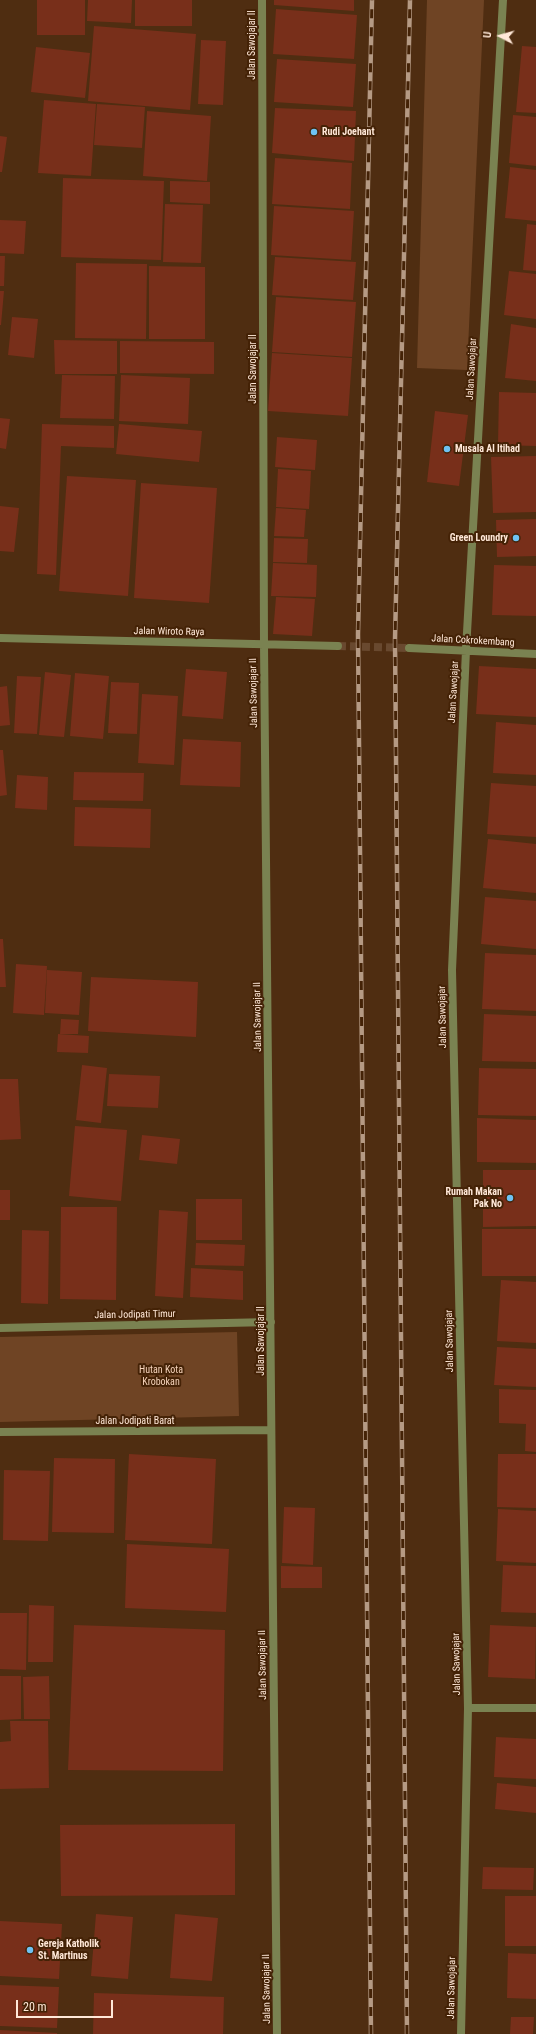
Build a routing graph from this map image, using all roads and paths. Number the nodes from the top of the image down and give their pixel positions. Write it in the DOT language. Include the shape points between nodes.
graph roads {
  1 [pos="262,0"];
  2 [pos="503,0"];
  3 [pos="0,638"];
  4 [pos="264,645"];
  5 [pos="338,646"];
  6 [pos="409,648"];
  7 [pos="466,650"];
  8 [pos="536,654"];
  9 [pos="271,1322"];
  10 [pos="0,1328"];
  11 [pos="270,1430"];
  12 [pos="0,1432"];
  13 [pos="468,1708"];
  14 [pos="536,1708"];
  15 [pos="277,2034"];
  16 [pos="461,2034"];
  1 -- 4 [label="street, Jalan Sawojajar II"];
  2 -- 7 [label="street, Jalan Sawojajar"];
  3 -- 4 [label="street, Jalan Wiroto Raya"];
  4 -- 5 [label="street, Jalan Wiroto Raya"];
  4 -- 9 [label="street, Jalan Sawojajar II"];
  6 -- 7 [label="street, Jalan Cokrokembang"];
  7 -- 8 [label="street, Jalan Cokrokembang"];
  7 -- 13 [label="street, Jalan Sawojajar" via="452,970"];
  9 -- 10 [label="street, Jalan Jodipati Timur"];
  9 -- 11 [label="street, Jalan Sawojajar II"];
  11 -- 12 [label="street, Jalan Jodipati Barat"];
  11 -- 15 [label="street, Jalan Sawojajar II"];
  13 -- 14 [label="street"];
  13 -- 16 [label="street, Jalan Sawojajar"];
}
